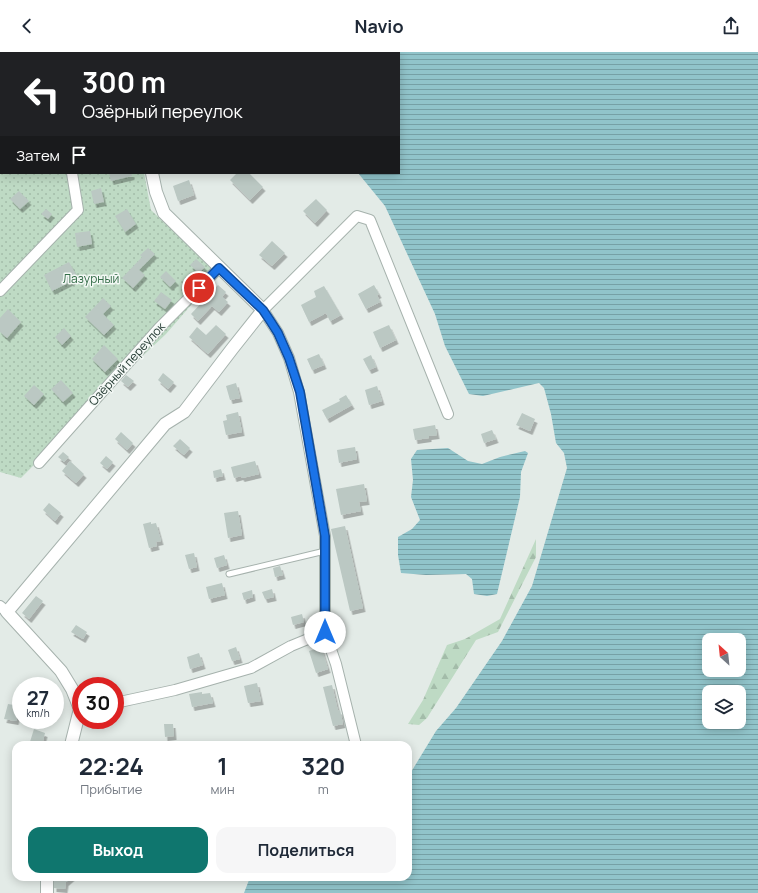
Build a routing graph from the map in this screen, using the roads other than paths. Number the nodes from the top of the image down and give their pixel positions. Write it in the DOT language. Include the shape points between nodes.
graph roads {
  1 [pos="72,174"];
  2 [pos="152,174"];
  3 [pos="219,268"];
  4 [pos="0,291"];
  5 [pos="263,310"];
  6 [pos="448,414"];
  7 [pos="38,463"];
  8 [pos="325,551"];
  9 [pos="229,574"];
  10 [pos="3,609"];
  11 [pos="325,632"];
  12 [pos="72,689"];
  13 [pos="124,701"];
  14 [pos="75,729"];
  15 [pos="72,741"];
  16 [pos="355,741"];
  17 [pos="47,881"];
  18 [pos="47,893"];
  1 -- 4 [label="street" via="78,210"];
  2 -- 3 [label="street" via="164,213"];
  3 -- 5 [label="street"];
  3 -- 7 [label="street, Озёрный переулок" via="159,328"];
  5 -- 6 [label="street" via="357,216 370,220"];
  5 -- 8 [label="street" via="278,333 300,392 325,536"];
  5 -- 10 [label="street" via="184,412 165,424"];
  8 -- 9 [label="lane"];
  8 -- 11 [label="street"];
  10 -- 12 [label="street" via="61,672"];
  11 -- 13 [label="street" via="291,646 251,668 175,690"];
  11 -- 16 [label="street" via="336,664"];
  14 -- 15 [label="street"];
  17 -- 18 [label="street"];
}
